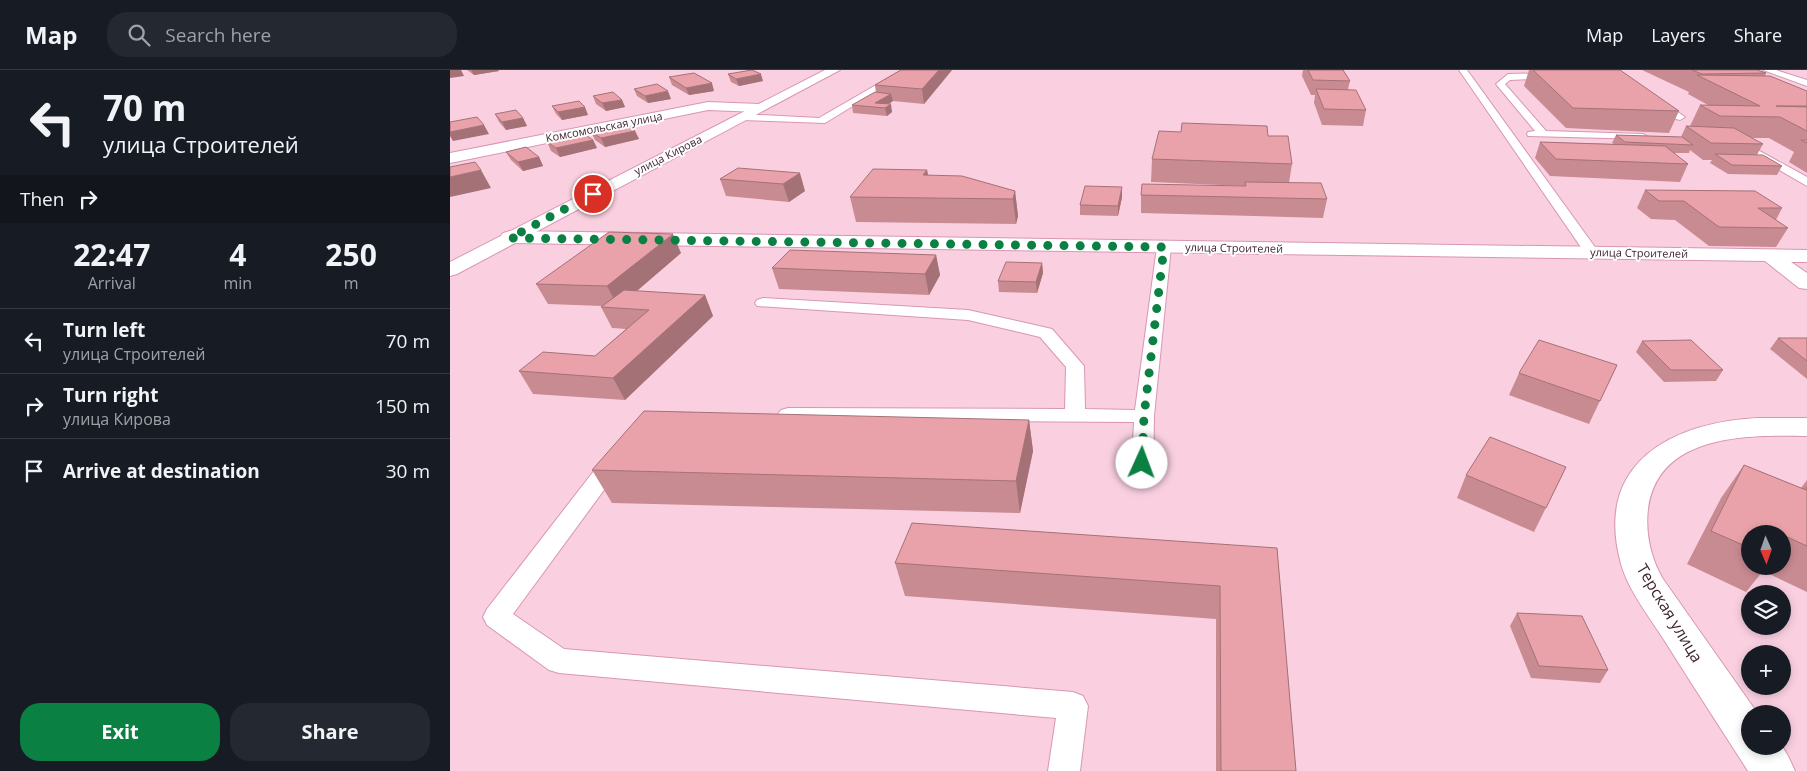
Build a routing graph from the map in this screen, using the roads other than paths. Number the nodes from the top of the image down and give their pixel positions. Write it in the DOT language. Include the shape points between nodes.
graph roads {
  1 [pos="834,70"];
  2 [pos="908,70"];
  3 [pos="1463,70"];
  4 [pos="1767,70"];
  5 [pos="1563,76"];
  6 [pos="1807,83"];
  7 [pos="1643,93"];
  8 [pos="759,108"];
  9 [pos="742,117"];
  10 [pos="1680,117"];
  11 [pos="1507,133"];
  12 [pos="1543,134"];
  13 [pos="1652,137"];
  14 [pos="1745,146"];
  15 [pos="450,158"];
  16 [pos="1807,182"];
  17 [pos="510,238"];
  18 [pos="1164,247"];
  19 [pos="1592,253"];
  20 [pos="1768,255"];
  21 [pos="1807,256"];
  22 [pos="450,270"];
  23 [pos="1807,282"];
  24 [pos="763,303"];
  25 [pos="766,414"];
  26 [pos="1075,416"];
  27 [pos="1144,416"];
  28 [pos="1807,428"];
  29 [pos="629,440"];
  30 [pos="1142,478"];
  31 [pos="1741,724"];
  32 [pos="1762,755"];
  33 [pos="1064,771"];
  34 [pos="1773,771"];
  1 -- 8 [label="street, улица Кирова"];
  2 -- 9 [label="lane" via="821,121"];
  3 -- 11 [label="lane"];
  4 -- 6 [label="lane"];
  5 -- 12 [label="lane" via="1508,76 1500,84"];
  7 -- 10 [label="lane"];
  8 -- 9 [label="street, улица Кирова"];
  8 -- 15 [label="street, Комсомольская улица" via="708,106"];
  9 -- 17 [label="street, улица Кирова"];
  11 -- 12 [label="lane"];
  11 -- 19 [label="lane"];
  12 -- 13 [label="lane"];
  14 -- 16 [label="lane"];
  17 -- 18 [label="street, улица Строителей"];
  17 -- 22 [label="street, улица Кирова"];
  18 -- 19 [label="street, улица Строителей"];
  18 -- 27 [label="lane"];
  19 -- 20 [label="street, улица Строителей"];
  20 -- 21 [label="street, улица Строителей"];
  20 -- 23 [label="street"];
  24 -- 26 [label="lane" via="968,314 1046,333 1075,366"];
  25 -- 26 [label="lane"];
  26 -- 27 [label="lane"];
  27 -- 30 [label="lane"];
  28 -- 31 [label="street, Терская улица" via="1756,427 1713,433 1678,445 1652,465 1635,491 1630,524 1639,566 1665,612"];
  29 -- 33 [label="lane" via="496,617 559,660 1073,706"];
  32 -- 34 [label="street"];
}
